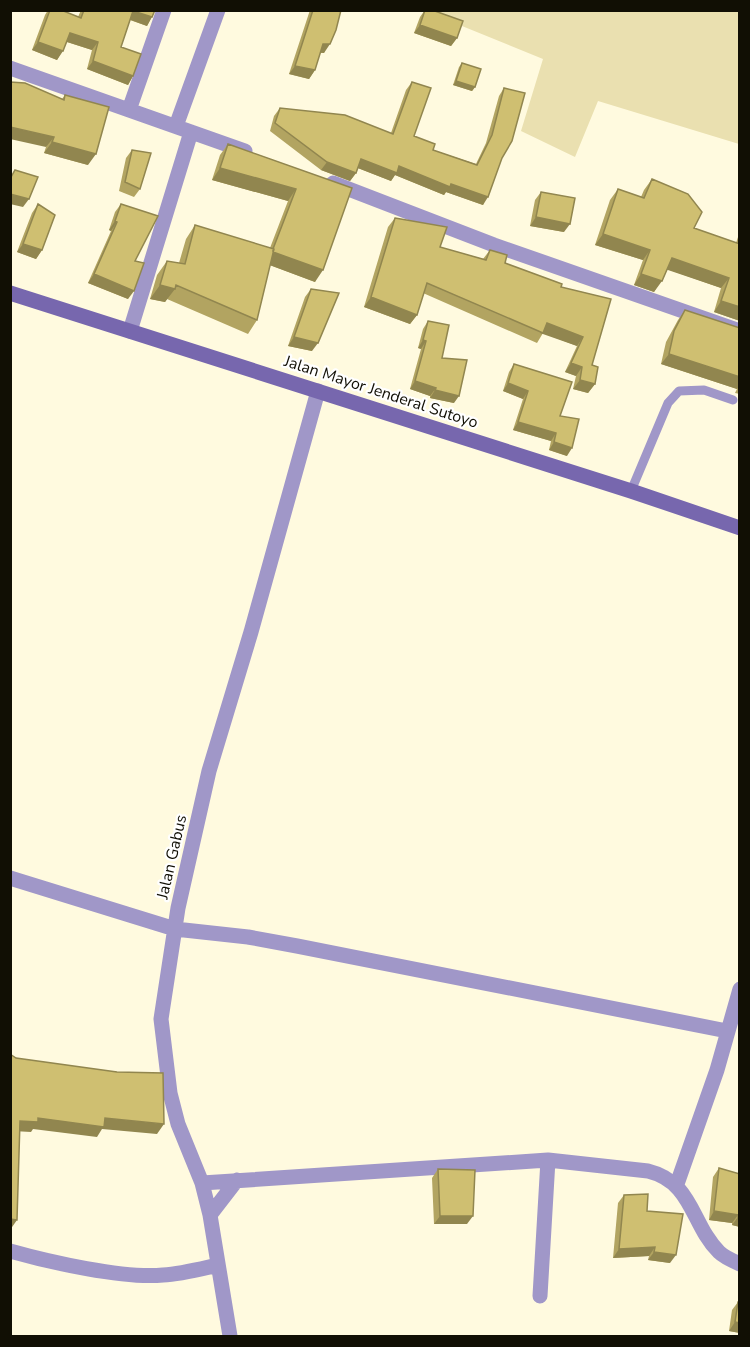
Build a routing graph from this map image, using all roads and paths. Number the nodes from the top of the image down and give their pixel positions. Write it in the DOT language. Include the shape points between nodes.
graph roads {
  1 [pos="164,10"];
  2 [pos="218,10"];
  3 [pos="10,68"];
  4 [pos="129,110"];
  5 [pos="176,126"];
  6 [pos="191,132"];
  7 [pos="258,156"];
  8 [pos="313,176"];
  9 [pos="10,293"];
  10 [pos="130,331"];
  11 [pos="740,331"];
  12 [pos="318,391"];
  13 [pos="734,400"];
  14 [pos="631,491"];
  15 [pos="735,527"];
  16 [pos="10,878"];
  17 [pos="177,919"];
  18 [pos="740,989"];
  19 [pos="727,1031"];
  20 [pos="548,1160"];
  21 [pos="237,1180"];
  22 [pos="202,1183"];
  23 [pos="677,1184"];
  24 [pos="210,1215"];
  25 [pos="10,1251"];
  26 [pos="740,1264"];
  27 [pos="218,1265"];
  28 [pos="540,1296"];
  29 [pos="230,1336"];
  1 -- 4 [label="street"];
  2 -- 5 [label="street"];
  3 -- 4 [label="street"];
  4 -- 5 [label="street"];
  5 -- 6 [label="street"];
  6 -- 7 [label="street"];
  6 -- 10 [label="street"];
  8 -- 11 [label="street" via="494,245"];
  9 -- 10 [label="main road, Jalan Mayor Jenderal Sutoyo"];
  10 -- 12 [label="main road, Jalan Mayor Jenderal Sutoyo"];
  12 -- 14 [label="main road, Jalan Mayor Jenderal Sutoyo"];
  12 -- 17 [label="street, Jalan Gabus" via="209,771"];
  13 -- 14 [label="lane" via="704,390 679,391 668,403"];
  14 -- 15 [label="main road, Jalan Mayor Jenderal Sutoyo"];
  16 -- 17 [label="street"];
  17 -- 19 [label="street"];
  17 -- 22 [label="street, Jalan Gabus" via="161,1019 161,1073"];
  18 -- 19 [label="street"];
  19 -- 23 [label="street"];
  20 -- 21 [label="street"];
  20 -- 23 [label="street" via="648,1171"];
  20 -- 28 [label="street"];
  21 -- 22 [label="street"];
  21 -- 24 [label="street"];
  22 -- 24 [label="street, Jalan Gabus"];
  23 -- 26 [label="street" via="720,1253"];
  24 -- 27 [label="street, Jalan Gabus"];
  25 -- 27 [label="street" via="141,1275 162,1276"];
  27 -- 29 [label="street, Jalan Gabus"];
}
